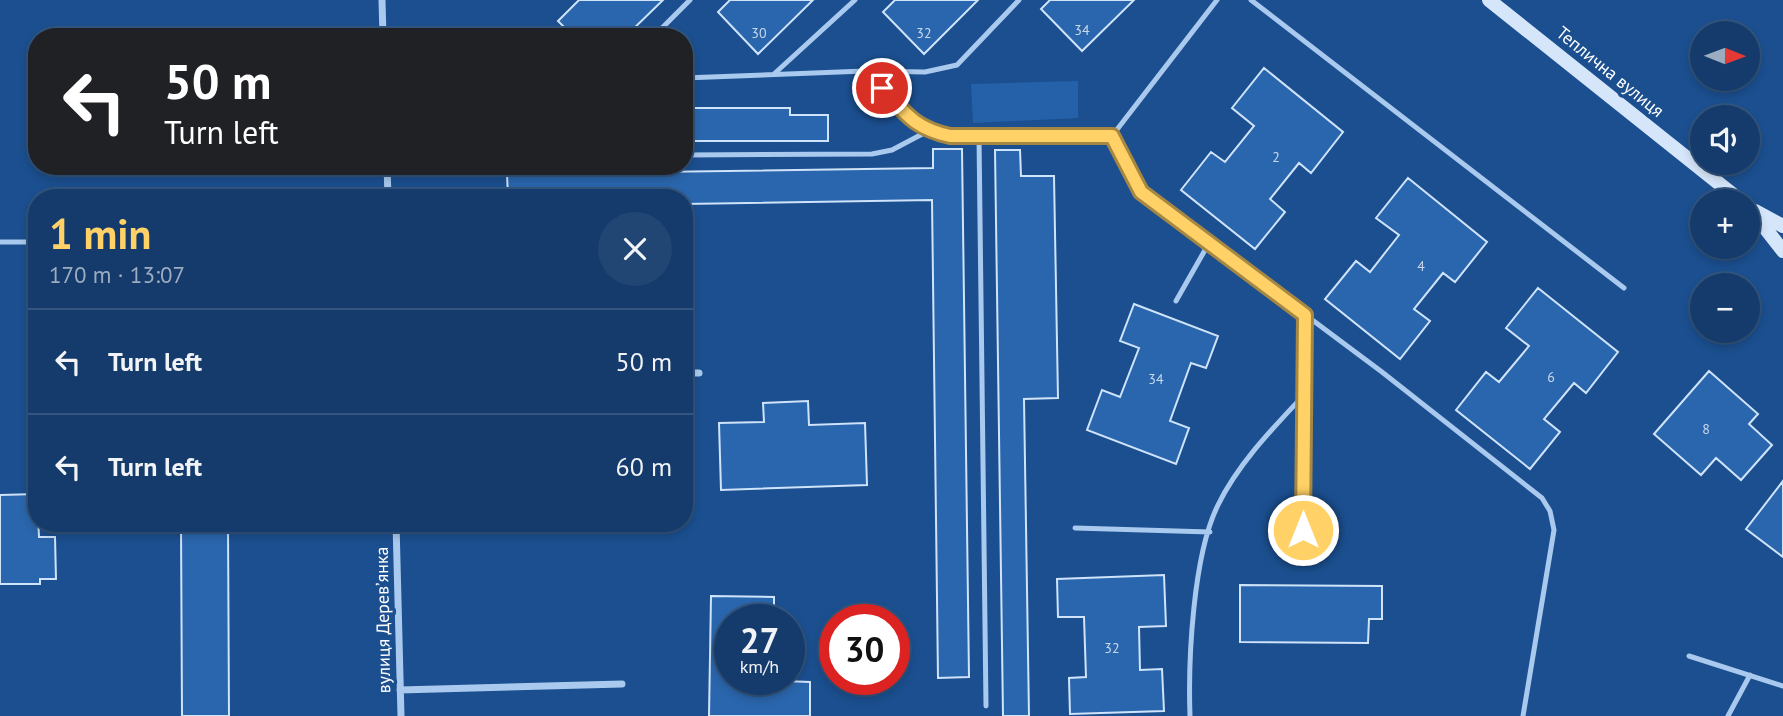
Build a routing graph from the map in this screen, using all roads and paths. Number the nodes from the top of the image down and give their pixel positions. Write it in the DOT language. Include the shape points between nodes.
graph roads {
  1 [pos="382,0"];
  2 [pos="690,0"];
  3 [pos="855,0"];
  4 [pos="1019,0"];
  5 [pos="1217,0"];
  6 [pos="1251,0"];
  7 [pos="1489,0"];
  8 [pos="383,28"];
  9 [pos="662,28"];
  10 [pos="865,71"];
  11 [pos="774,74"];
  12 [pos="693,78"];
  13 [pos="928,131"];
  14 [pos="1112,136"];
  15 [pos="979,137"];
  16 [pos="693,155"];
  17 [pos="1725,189"];
  18 [pos="1760,214"];
  19 [pos="1760,223"];
  20 [pos="1783,226"];
  21 [pos="0,242"];
  22 [pos="28,242"];
  23 [pos="1209,243"];
  24 [pos="1783,251"];
  25 [pos="1624,288"];
  26 [pos="1176,301"];
  27 [pos="1305,315"];
  28 [pos="693,373"];
  29 [pos="699,373"];
  30 [pos="1303,396"];
  31 [pos="1075,528"];
  32 [pos="1303,530"];
  33 [pos="396,532"];
  34 [pos="1210,532"];
  35 [pos="1689,656"];
  36 [pos="1750,675"];
  37 [pos="622,684"];
  38 [pos="1783,686"];
  39 [pos="400,690"];
  40 [pos="986,706"];
  41 [pos="401,716"];
  42 [pos="1190,716"];
  43 [pos="1523,716"];
  44 [pos="1728,716"];
  1 -- 8 [label="street"];
  2 -- 9 [label="lane"];
  3 -- 11 [label="lane"];
  4 -- 10 [label="lane" via="957,65 925,72"];
  5 -- 14 [label="lane"];
  6 -- 25 [label="lane"];
  7 -- 17 [label="main road, Теплична вулиця"];
  10 -- 11 [label="lane"];
  10 -- 13 [label="lane"];
  11 -- 12 [label="lane"];
  13 -- 15 [label="lane"];
  13 -- 16 [label="lane" via="892,150 872,154"];
  14 -- 15 [label="lane"];
  14 -- 23 [label="lane" via="1141,192"];
  15 -- 40 [label="lane"];
  18 -- 20 [label="main road, Теплична вулиця"];
  19 -- 24 [label="main road, Теплична вулиця"];
  21 -- 22 [label="lane"];
  23 -- 26 [label="lane"];
  23 -- 27 [label="lane"];
  27 -- 30 [label="lane"];
  27 -- 43 [label="lane" via="1538,493 1550,511 1554,530"];
  28 -- 29 [label="street"];
  30 -- 32 [label="street"];
  30 -- 34 [label="lane" via="1262,439 1217,506"];
  31 -- 34 [label="lane"];
  33 -- 39 [label="street, вулиця Деревʼянка"];
  34 -- 42 [label="lane" via="1198,574"];
  35 -- 36 [label="lane"];
  36 -- 38 [label="lane"];
  36 -- 44 [label="lane"];
  37 -- 39 [label="street"];
  39 -- 41 [label="street, вулиця Деревʼянка"];
}
